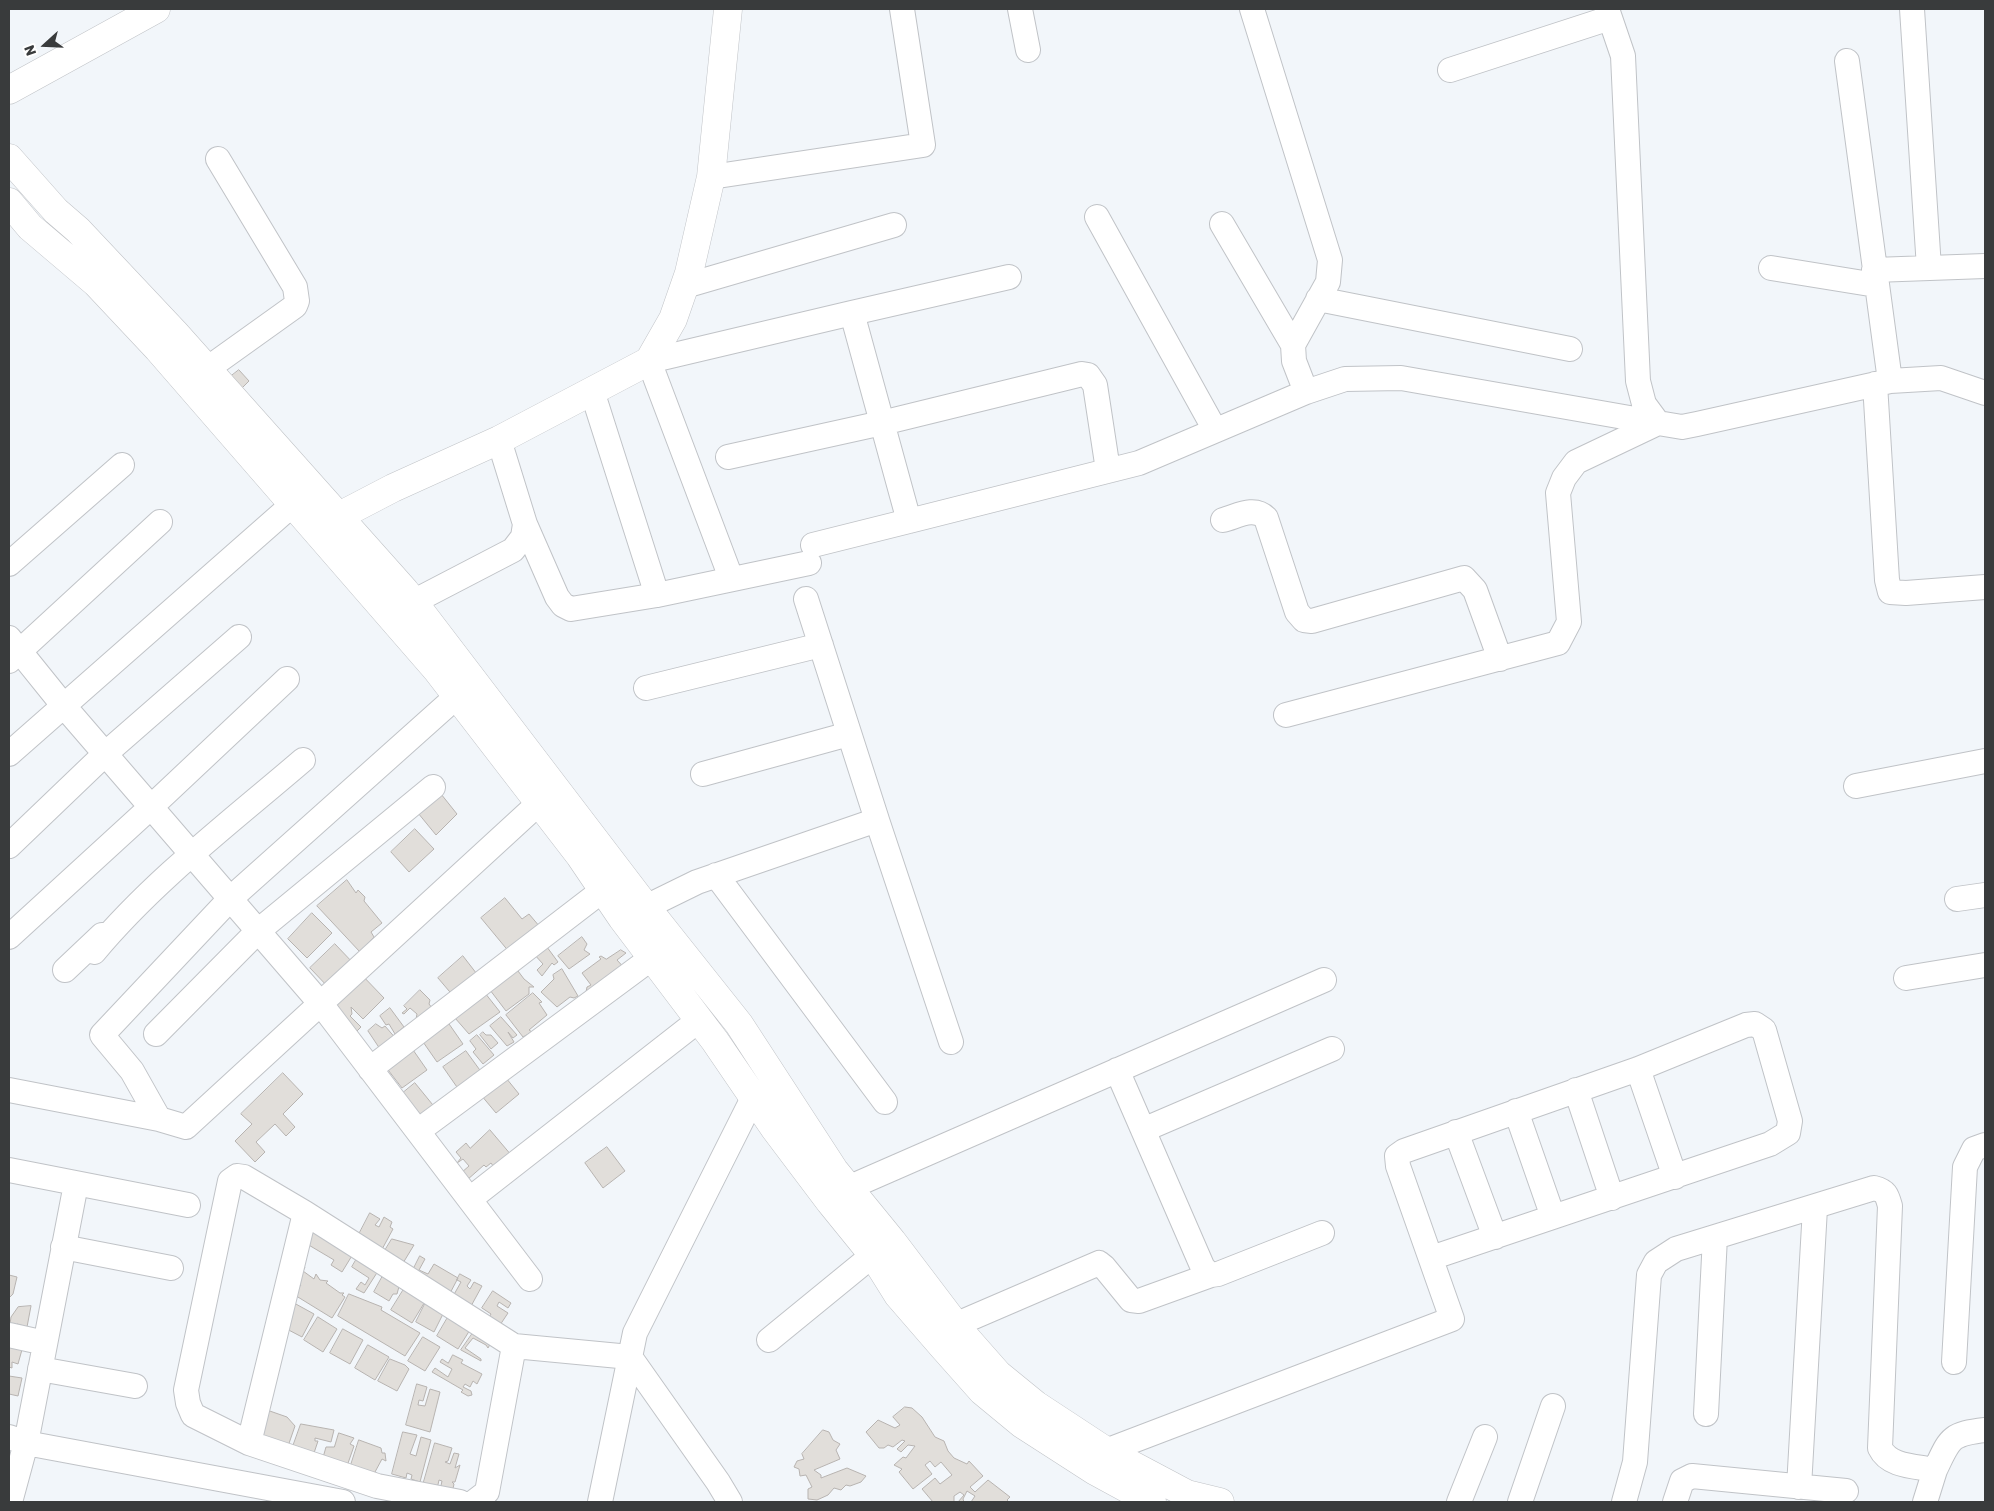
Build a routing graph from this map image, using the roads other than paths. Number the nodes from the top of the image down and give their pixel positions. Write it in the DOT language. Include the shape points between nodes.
graph roads {
  1 [pos="728,9"];
  2 [pos="902,9"];
  3 [pos="1020,9"];
  4 [pos="1252,9"];
  5 [pos="1912,9"];
  6 [pos="147,11"];
  7 [pos="1609,13"];
  8 [pos="1028,50"];
  9 [pos="1847,61"];
  10 [pos="1450,70"];
  11 [pos="9,90"];
  12 [pos="9,158"];
  13 [pos="218,159"];
  14 [pos="711,176"];
  15 [pos="47,201"];
  16 [pos="14,216"];
  17 [pos="1097,217"];
  18 [pos="1222,224"];
  19 [pos="894,225"];
  20 [pos="1985,266"];
  21 [pos="1771,268"];
  22 [pos="1929,268"];
  23 [pos="1009,277"];
  24 [pos="1875,278"];
  25 [pos="684,286"];
  26 [pos="1318,299"];
  27 [pos="852,313"];
  28 [pos="1293,345"];
  29 [pos="1570,349"];
  30 [pos="649,361"];
  31 [pos="207,369"];
  32 [pos="1883,382"];
  33 [pos="592,391"];
  34 [pos="1306,392"];
  35 [pos="1985,393"];
  36 [pos="882,423"];
  37 [pos="1658,423"];
  38 [pos="1215,430"];
  39 [pos="499,440"];
  40 [pos="728,457"];
  41 [pos="122,465"];
  42 [pos="1108,470"];
  43 [pos="292,505"];
  44 [pos="82,512"];
  45 [pos="337,518"];
  46 [pos="1223,520"];
  47 [pos="909,521"];
  48 [pos="160,522"];
  49 [pos="525,524"];
  50 [pos="313,529"];
  51 [pos="9,564"];
  52 [pos="9,572"];
  53 [pos="731,578"];
  54 [pos="1985,587"];
  55 [pos="657,594"];
  56 [pos="806,599"];
  57 [pos="413,602"];
  58 [pos="239,637"];
  59 [pos="821,645"];
  60 [pos="12,650"];
  61 [pos="1500,659"];
  62 [pos="287,679"];
  63 [pos="646,688"];
  64 [pos="456,697"];
  65 [pos="63,705"];
  66 [pos="1286,715"];
  67 [pos="849,734"];
  68 [pos="9,754"];
  69 [pos="105,754"];
  70 [pos="303,760"];
  71 [pos="1985,761"];
  72 [pos="702,774"];
  73 [pos="1856,786"];
  74 [pos="433,787"];
  75 [pos="539,803"];
  76 [pos="151,808"];
  77 [pos="877,820"];
  78 [pos="9,846"];
  79 [pos="191,853"];
  80 [pos="716,875"];
  81 [pos="603,890"];
  82 [pos="1985,895"];
  83 [pos="230,899"];
  84 [pos="1957,899"];
  85 [pos="646,907"];
  86 [pos="258,931"];
  87 [pos="9,937"];
  88 [pos="94,952"];
  89 [pos="653,957"];
  90 [pos="1985,965"];
  91 [pos="65,970"];
  92 [pos="1906,978"];
  93 [pos="1324,980"];
  94 [pos="321,1004"];
  95 [pos="699,1020"];
  96 [pos="156,1034"];
  97 [pos="951,1042"];
  98 [pos="1332,1049"];
  99 [pos="370,1069"];
  100 [pos="1638,1069"];
  101 [pos="1117,1070"];
  102 [pos="9,1090"];
  103 [pos="1576,1090"];
  104 [pos="753,1098"];
  105 [pos="885,1102"];
  106 [pos="1516,1111"];
  107 [pos="159,1119"];
  108 [pos="1143,1130"];
  109 [pos="418,1131"];
  110 [pos="1456,1132"];
  111 [pos="1985,1145"];
  112 [pos="9,1170"];
  113 [pos="1675,1177"];
  114 [pos="76,1184"];
  115 [pos="848,1188"];
  116 [pos="1974,1189"];
  117 [pos="1612,1198"];
  118 [pos="470,1199"];
  119 [pos="188,1206"];
  120 [pos="1815,1208"];
  121 [pos="305,1213"];
  122 [pos="1553,1218"];
  123 [pos="1322,1233"];
  124 [pos="1495,1237"];
  125 [pos="1715,1237"];
  126 [pos="63,1247"];
  127 [pos="873,1255"];
  128 [pos="1431,1258"];
  129 [pos="171,1268"];
  130 [pos="1211,1275"];
  131 [pos="530,1279"];
  132 [pos="955,1325"];
  133 [pos="9,1334"];
  134 [pos="770,1340"];
  135 [pos="45,1343"];
  136 [pos="514,1346"];
  137 [pos="630,1358"];
  138 [pos="1954,1362"];
  139 [pos="40,1369"];
  140 [pos="134,1386"];
  141 [pos="1553,1406"];
  142 [pos="1706,1414"];
  143 [pos="1985,1430"];
  144 [pos="1485,1437"];
  145 [pos="18,1440"];
  146 [pos="249,1443"];
  147 [pos="1106,1451"];
  148 [pos="1935,1470"];
  149 [pos="1800,1487"];
  150 [pos="1846,1492"];
  151 [pos="1182,1498"];
  152 [pos="10,1502"];
  153 [pos="343,1502"];
  154 [pos="460,1502"];
  155 [pos="474,1502"];
  156 [pos="600,1502"];
  157 [pos="730,1502"];
  158 [pos="1152,1502"];
  159 [pos="1220,1502"];
  160 [pos="1459,1502"];
  161 [pos="1520,1502"];
  162 [pos="1624,1502"];
  163 [pos="1675,1502"];
  164 [pos="1924,1502"];
  1 -- 14 [label="main road"];
  2 -- 14 [label="street" via="923,145"];
  3 -- 8 [label="street"];
  4 -- 26 [label="street" via="1330,260 1328,282"];
  5 -- 22 [label="street"];
  6 -- 11 [label="main road"];
  7 -- 10 [label="street"];
  7 -- 37 [label="street" via="1623,56 1638,382 1644,404"];
  9 -- 24 [label="street"];
  12 -- 15 [label="main road"];
  13 -- 31 [label="street" via="295,288 297,301"];
  14 -- 25 [label="main road"];
  15 -- 16 [label="main road"];
  15 -- 31 [label="main road"];
  16 -- 43 [label="main road" via="96,283 246,448"];
  17 -- 38 [label="street"];
  18 -- 28 [label="street"];
  19 -- 25 [label="street"];
  20 -- 22 [label="street"];
  21 -- 24 [label="street"];
  22 -- 24 [label="street"];
  23 -- 27 [label="street"];
  24 -- 32 [label="street"];
  25 -- 30 [label="main road" via="673,319"];
  26 -- 28 [label="street"];
  26 -- 29 [label="street"];
  27 -- 30 [label="street"];
  27 -- 36 [label="street"];
  28 -- 34 [label="street" via="1294,362"];
  30 -- 33 [label="main road"];
  30 -- 53 [label="street"];
  31 -- 45 [label="main road"];
  32 -- 35 [label="street" via="1941,378"];
  32 -- 37 [label="street" via="1682,427"];
  32 -- 54 [label="street" via="1886,580 1890,592 1906,594"];
  33 -- 39 [label="main road"];
  33 -- 55 [label="street"];
  34 -- 37 [label="street" via="1345,379 1401,378"];
  34 -- 38 [label="street"];
  36 -- 40 [label="street"];
  36 -- 42 [label="street" via="1088,375 1095,385"];
  36 -- 47 [label="street"];
  37 -- 61 [label="street" via="1576,462 1564,478 1558,492 1569,622 1558,643"];
  38 -- 42 [label="street" via="1139,463"];
  39 -- 45 [label="main road" via="393,488"];
  39 -- 49 [label="street"];
  41 -- 51 [label="street"];
  42 -- 47 [label="street"];
  43 -- 50 [label="main road"];
  43 -- 65 [label="street"];
  44 -- 52 [label="street" via="44,548"];
  45 -- 50 [label="main road"];
  45 -- 57 [label="main road"];
  46 -- 61 [label="street" via="1254,511 1266,518 1297,612 1304,620 1312,621 1464,578 1469,580"];
  47 -- 53 [label="street"];
  48 -- 60 [label="street"];
  49 -- 55 [label="street" via="558,597 571,610"];
  49 -- 57 [label="street" via="523,537 513,550"];
  50 -- 64 [label="main road" via="436,669"];
  53 -- 55 [label="street"];
  56 -- 59 [label="street"];
  57 -- 85 [label="main road"];
  58 -- 69 [label="street"];
  59 -- 63 [label="street"];
  59 -- 67 [label="street"];
  60 -- 65 [label="street"];
  61 -- 66 [label="street"];
  62 -- 76 [label="street"];
  64 -- 75 [label="main road"];
  64 -- 83 [label="street"];
  65 -- 68 [label="street"];
  65 -- 69 [label="street"];
  67 -- 72 [label="street"];
  67 -- 77 [label="street"];
  69 -- 76 [label="street"];
  69 -- 78 [label="street"];
  70 -- 79 [label="street"];
  71 -- 73 [label="street"];
  74 -- 86 [label="street"];
  75 -- 81 [label="main road"];
  75 -- 94 [label="street"];
  76 -- 79 [label="street"];
  76 -- 87 [label="street"];
  77 -- 80 [label="street"];
  77 -- 97 [label="street"];
  79 -- 83 [label="street"];
  79 -- 88 [label="street"];
  79 -- 91 [label="street"];
  80 -- 85 [label="street"];
  80 -- 105 [label="street"];
  81 -- 89 [label="main road"];
  81 -- 99 [label="street"];
  82 -- 84 [label="street"];
  83 -- 86 [label="street"];
  83 -- 107 [label="street" via="102,1035 132,1071"];
  85 -- 115 [label="main road" via="739,1024"];
  86 -- 94 [label="street"];
  86 -- 96 [label="street"];
  89 -- 95 [label="main road"];
  89 -- 109 [label="street"];
  90 -- 92 [label="street"];
  93 -- 101 [label="street"];
  94 -- 99 [label="street"];
  94 -- 107 [label="street" via="186,1127"];
  95 -- 104 [label="main road"];
  95 -- 118 [label="street"];
  98 -- 108 [label="street"];
  99 -- 109 [label="street"];
  100 -- 103 [label="street"];
  100 -- 113 [label="street"];
  100 -- 113 [label="street" via="1746,1025 1755,1024 1764,1030 1790,1121 1788,1133 1770,1144"];
  101 -- 108 [label="street"];
  101 -- 115 [label="street"];
  102 -- 107 [label="street"];
  103 -- 106 [label="street"];
  103 -- 117 [label="street"];
  104 -- 127 [label="main road" via="820,1190"];
  104 -- 137 [label="street" via="635,1333"];
  106 -- 110 [label="street"];
  106 -- 122 [label="street"];
  108 -- 130 [label="street" via="1203,1268"];
  109 -- 118 [label="street"];
  110 -- 124 [label="street"];
  110 -- 128 [label="street" via="1397,1156"];
  111 -- 116 [label="street" via="1974,1149 1965,1167"];
  112 -- 114 [label="street"];
  113 -- 117 [label="street"];
  114 -- 119 [label="street"];
  114 -- 126 [label="street"];
  115 -- 132 [label="main road"];
  116 -- 138 [label="street"];
  117 -- 122 [label="street"];
  118 -- 131 [label="street"];
  120 -- 125 [label="street"];
  120 -- 148 [label="street" via="1874,1188 1887,1195 1890,1206 1880,1448 1891,1461"];
  120 -- 149 [label="street"];
  121 -- 136 [label="street"];
  121 -- 146 [label="street"];
  121 -- 146 [label="street" via="244,1177 237,1176 230,1181 186,1390 193,1414"];
  122 -- 124 [label="street"];
  123 -- 130 [label="street"];
  124 -- 128 [label="street"];
  125 -- 142 [label="street"];
  125 -- 162 [label="street" via="1676,1249 1656,1262 1649,1275 1635,1462"];
  126 -- 129 [label="street"];
  126 -- 135 [label="street"];
  127 -- 134 [label="street"];
  127 -- 158 [label="main road" via="898,1295 982,1391 1022,1424 1095,1471"];
  128 -- 147 [label="street" via="1452,1319"];
  130 -- 132 [label="street" via="1139,1301 1131,1300 1099,1263"];
  132 -- 147 [label="main road" via="998,1374 1036,1406"];
  133 -- 135 [label="street"];
  135 -- 139 [label="street"];
  136 -- 137 [label="street"];
  136 -- 155 [label="street" via="486,1492"];
  137 -- 156 [label="street"];
  137 -- 157 [label="street"];
  139 -- 140 [label="street"];
  139 -- 145 [label="street"];
  141 -- 161 [label="street"];
  143 -- 148 [label="street" via="1964,1432 1950,1440"];
  144 -- 160 [label="street"];
  145 -- 152 [label="street"];
  145 -- 153 [label="street"];
  146 -- 154 [label="street" via="377,1486"];
  147 -- 151 [label="main road"];
  148 -- 164 [label="street"];
  149 -- 150 [label="street"];
  149 -- 163 [label="street" via="1687,1476"];
  151 -- 159 [label="main road"];
}
